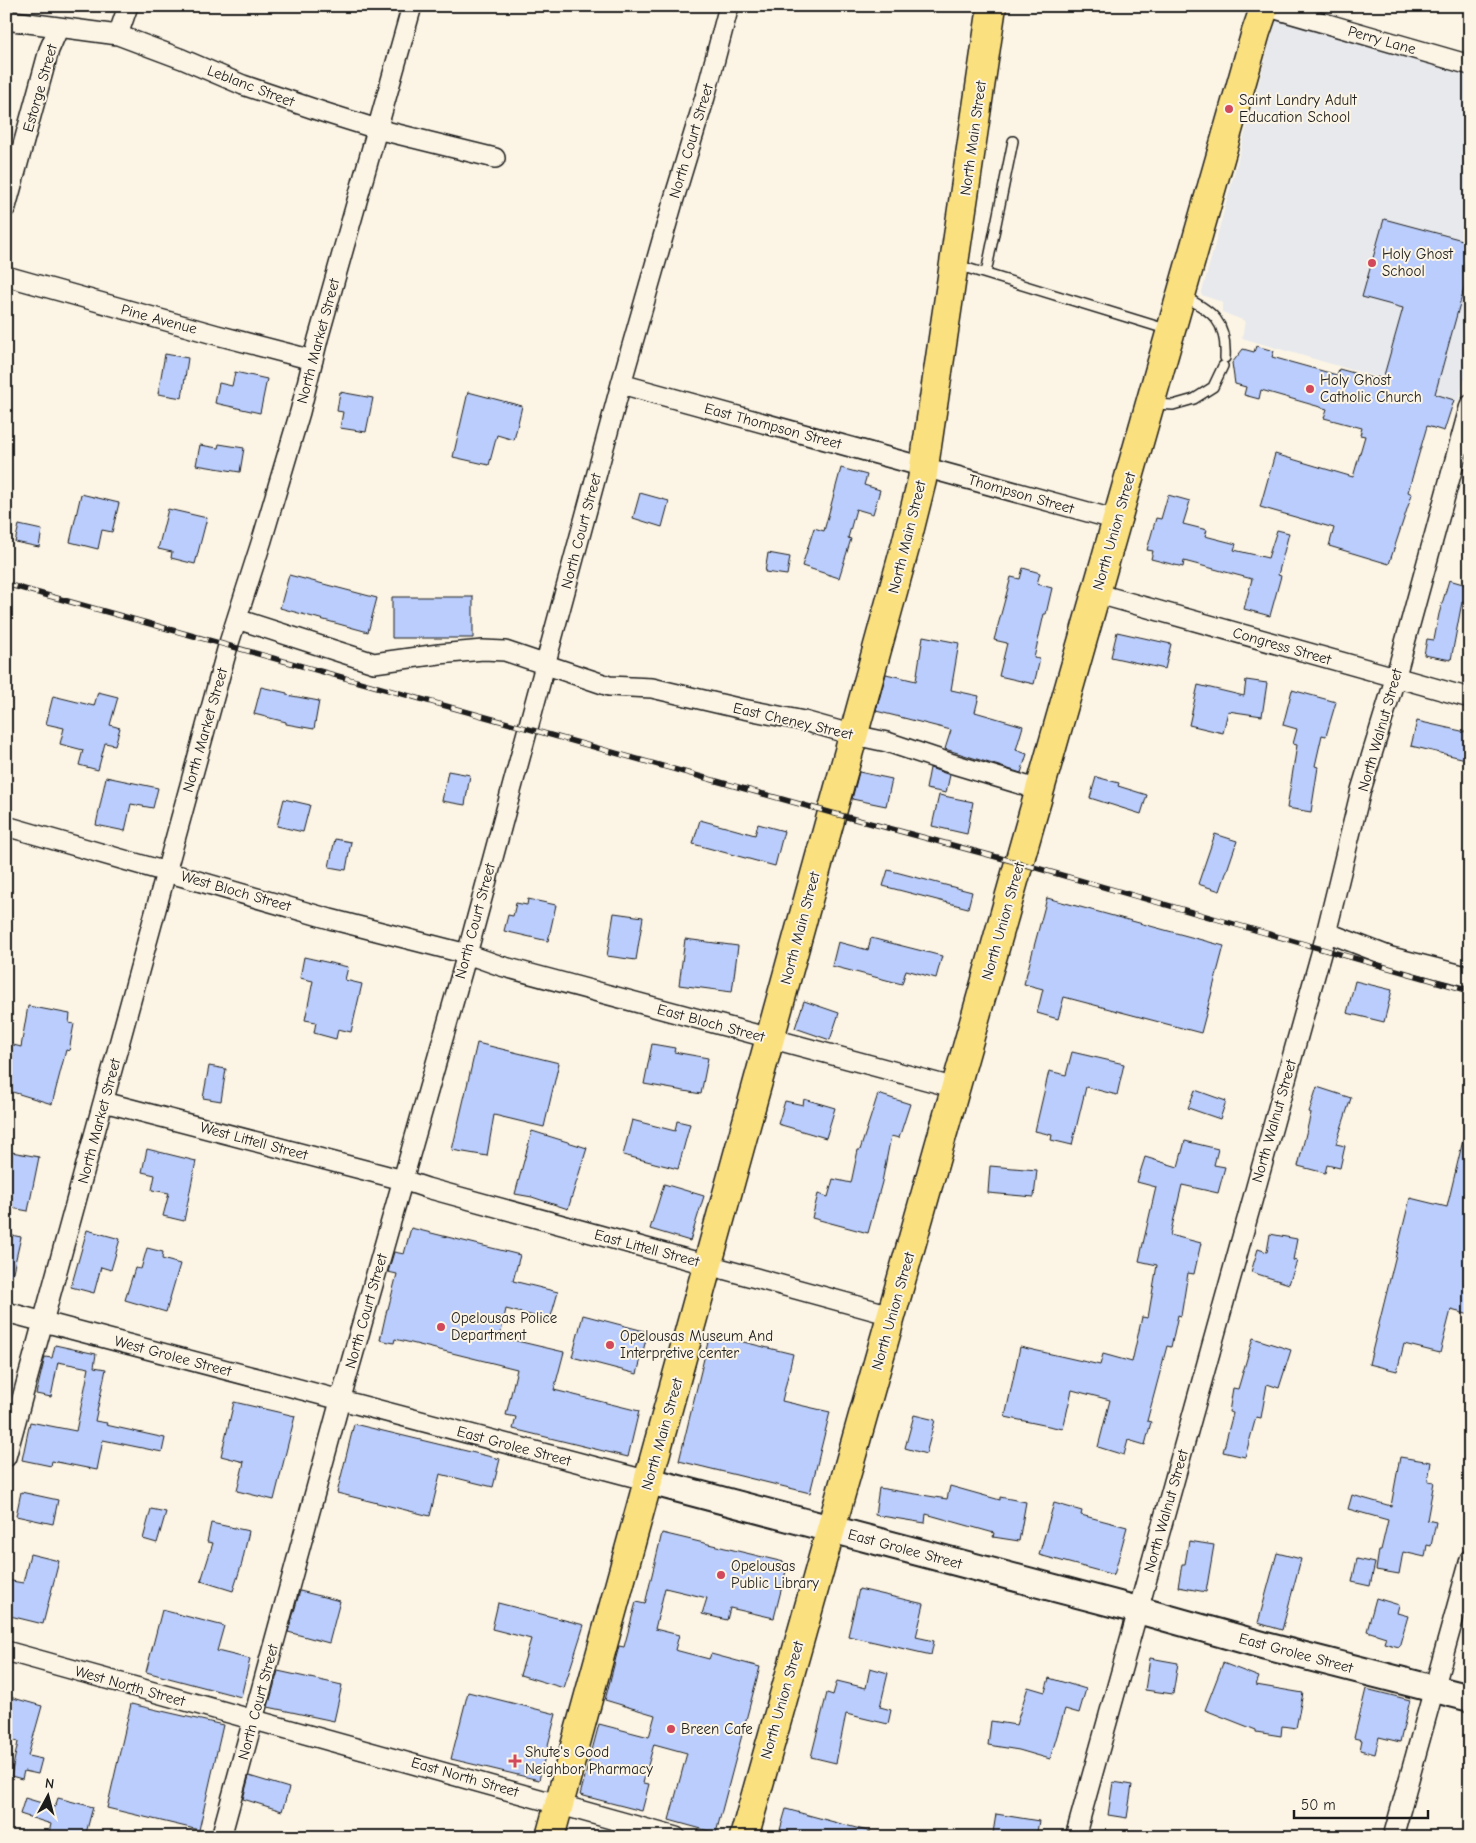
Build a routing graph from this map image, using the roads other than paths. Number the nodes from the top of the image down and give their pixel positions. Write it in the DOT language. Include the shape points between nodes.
graph roads {
  1 [pos="128,6"];
  2 [pos="412,6"];
  3 [pos="729,6"];
  4 [pos="992,6"];
  5 [pos="1266,6"];
  6 [pos="6,20"];
  7 [pos="59,27"];
  8 [pos="118,35"];
  9 [pos="1470,65"];
  10 [pos="377,129"];
  11 [pos="1013,141"];
  12 [pos="495,158"];
  13 [pos="6,207"];
  14 [pos="955,264"];
  15 [pos="986,273"];
  16 [pos="6,276"];
  17 [pos="1182,296"];
  18 [pos="1172,331"];
  19 [pos="313,360"];
  20 [pos="621,384"];
  21 [pos="1151,404"];
  22 [pos="1470,404"];
  23 [pos="924,467"];
  24 [pos="1117,520"];
  25 [pos="1095,593"];
  26 [pos="237,619"];
  27 [pos="544,664"];
  28 [pos="1395,679"];
  29 [pos="1470,698"];
  30 [pos="854,735"];
  31 [pos="1040,790"];
  32 [pos="6,826"];
  33 [pos="166,871"];
  34 [pos="1326,932"];
  35 [pos="467,954"];
  36 [pos="1470,977"];
  37 [pos="769,1038"];
  38 [pos="956,1088"];
  39 [pos="104,1102"];
  40 [pos="403,1180"];
  41 [pos="709,1265"];
  42 [pos="6,1312"];
  43 [pos="891,1315"];
  44 [pos="44,1321"];
  45 [pos="340,1401"];
  46 [pos="6,1457"];
  47 [pos="649,1481"];
  48 [pos="830,1529"];
  49 [pos="1470,1559"];
  50 [pos="1138,1610"];
  51 [pos="6,1651"];
  52 [pos="1434,1689"];
  53 [pos="1470,1698"];
  54 [pos="254,1718"];
  55 [pos="559,1803"];
  56 [pos="220,1837"];
  57 [pos="550,1837"];
  58 [pos="676,1837"];
  59 [pos="744,1837"];
  60 [pos="1074,1837"];
  61 [pos="1393,1837"];
  1 -- 8 [label="street"];
  2 -- 10 [label="street, North Market Street"];
  3 -- 20 [label="street, North Court Street"];
  4 -- 14 [label="main road, North Main Street"];
  5 -- 9 [label="street, Perry Lane"];
  5 -- 17 [label="main road, North Union Street"];
  6 -- 7 [label="street, Leblanc Street"];
  7 -- 8 [label="street, Leblanc Street"];
  7 -- 13 [label="street, Estorge Street" via="49,50"];
  8 -- 10 [label="street, Leblanc Street" via="182,58 242,85"];
  10 -- 12 [label="street, Leblanc Street"];
  10 -- 19 [label="street, North Market Street"];
  11 -- 15 [label="lane"];
  14 -- 15 [label="lane"];
  14 -- 23 [label="main road, North Main Street"];
  15 -- 18 [label="lane"];
  16 -- 19 [label="street, Pine Avenue"];
  17 -- 18 [label="main road, North Union Street"];
  17 -- 21 [label="lane" via="1218,320 1226,343 1224,362 1212,387 1194,399 1173,405"];
  18 -- 21 [label="main road, North Union Street"];
  19 -- 26 [label="street, North Market Street"];
  20 -- 23 [label="street, East Thompson Street"];
  20 -- 27 [label="street, North Court Street"];
  21 -- 24 [label="main road, North Union Street"];
  22 -- 28 [label="street, North Walnut Street"];
  23 -- 24 [label="street, Thompson Street"];
  23 -- 30 [label="main road, North Main Street"];
  24 -- 25 [label="main road, North Union Street"];
  25 -- 28 [label="street, Congress Street"];
  25 -- 31 [label="main road, North Union Street"];
  26 -- 27 [label="street, East Cheney Street" via="374,663 483,650 505,651"];
  26 -- 33 [label="street, North Market Street"];
  27 -- 30 [label="street, East Cheney Street" via="609,686 652,688"];
  27 -- 35 [label="street, North Court Street"];
  28 -- 29 [label="street, Congress Street"];
  28 -- 34 [label="street, North Walnut Street" via="1362,790"];
  30 -- 31 [label="street, East Cheney Street" via="888,742"];
  30 -- 37 [label="main road, North Main Street"];
  31 -- 38 [label="main road, North Union Street"];
  32 -- 33 [label="street, West Bloch Street"];
  33 -- 35 [label="street, West Bloch Street" via="330,919"];
  33 -- 39 [label="street, North Market Street"];
  34 -- 36 [label="street" via="1391,956"];
  34 -- 50 [label="street, North Walnut Street"];
  35 -- 37 [label="street, East Bloch Street"];
  35 -- 40 [label="street, North Court Street"];
  37 -- 38 [label="street, East Bloch Street"];
  37 -- 41 [label="main road, North Main Street"];
  38 -- 43 [label="main road, North Union Street"];
  39 -- 40 [label="street, West Littell Street"];
  39 -- 44 [label="street, North Market Street"];
  40 -- 41 [label="street, East Littell Street"];
  40 -- 45 [label="street, North Court Street"];
  41 -- 43 [label="street, East Littell Street"];
  41 -- 47 [label="main road, North Main Street"];
  42 -- 44 [label="street, West Grolee Street"];
  43 -- 48 [label="main road, North Union Street"];
  44 -- 45 [label="street, West Grolee Street"];
  44 -- 46 [label="street, North Market Street"];
  45 -- 47 [label="street, East Grolee Street"];
  45 -- 54 [label="street, North Court Street"];
  47 -- 48 [label="street, East Grolee Street"];
  47 -- 55 [label="main road, North Main Street"];
  48 -- 50 [label="street, East Grolee Street"];
  48 -- 59 [label="main road, North Union Street"];
  49 -- 52 [label="street"];
  50 -- 52 [label="street, East Grolee Street"];
  50 -- 60 [label="street, North Walnut Street"];
  51 -- 54 [label="street, West North Street"];
  52 -- 53 [label="street, East Grolee Street"];
  52 -- 61 [label="street"];
  54 -- 55 [label="street, East North Street"];
  54 -- 56 [label="street, North Court Street"];
  55 -- 57 [label="main road, North Main Street"];
  55 -- 58 [label="street, East North Street"];
}
